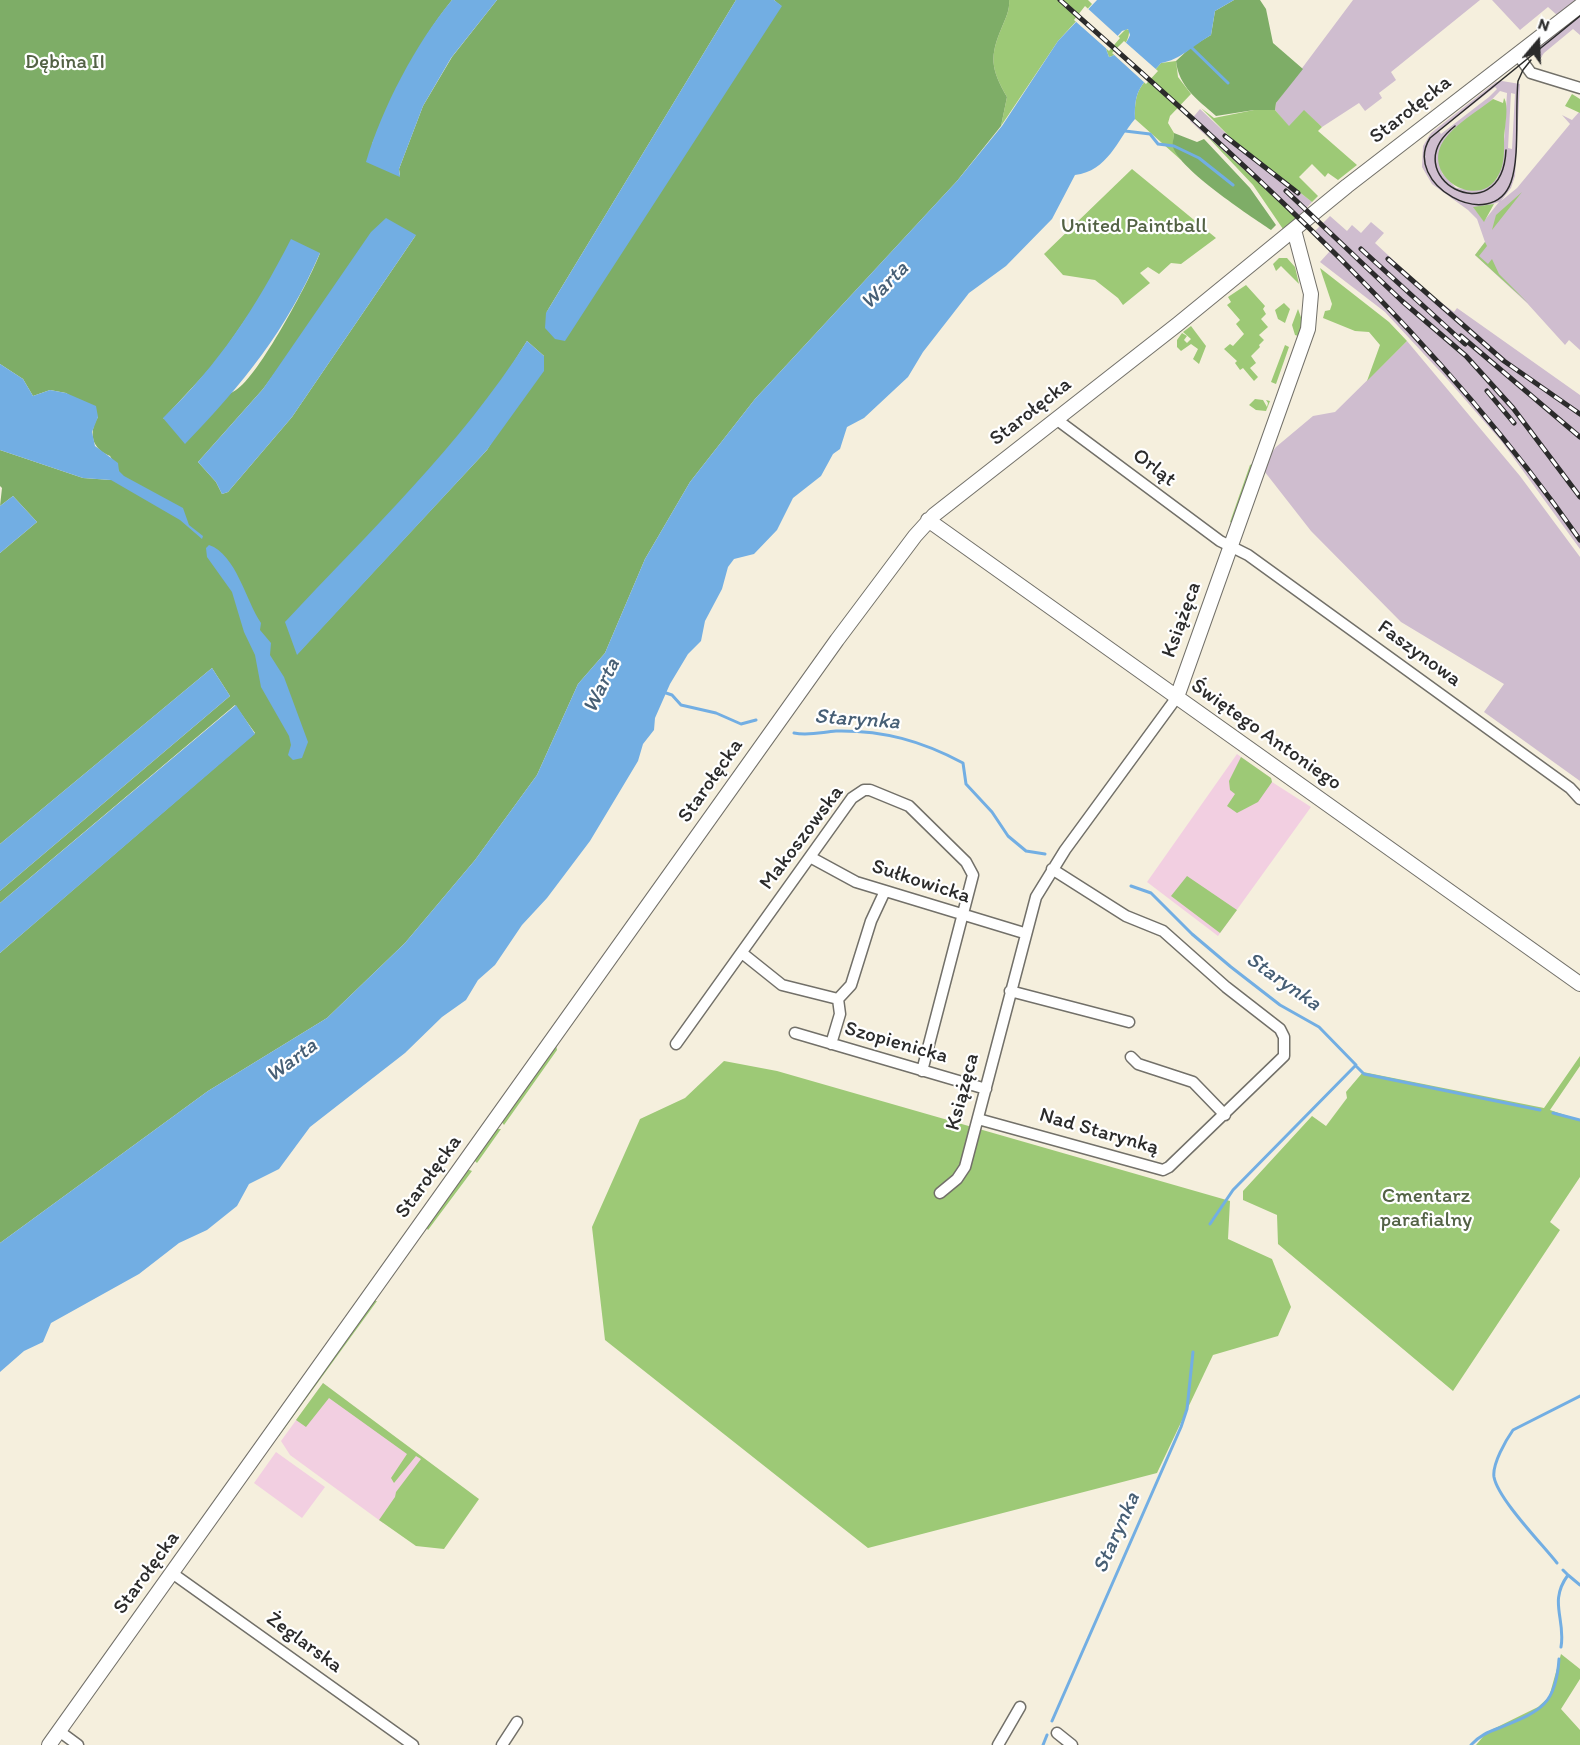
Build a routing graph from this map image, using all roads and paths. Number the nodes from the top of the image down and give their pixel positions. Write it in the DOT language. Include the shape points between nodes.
graph roads {
  1 [pos="1580,6"];
  2 [pos="1518,55"];
  3 [pos="1580,88"];
  4 [pos="1294,230"];
  5 [pos="1056,419"];
  6 [pos="928,520"];
  7 [pos="1230,547"];
  8 [pos="1174,695"];
  9 [pos="1580,799"];
  10 [pos="810,857"];
  11 [pos="1052,869"];
  12 [pos="885,891"];
  13 [pos="962,916"];
  14 [pos="1024,933"];
  15 [pos="742,953"];
  16 [pos="1580,984"];
  17 [pos="1010,991"];
  18 [pos="838,999"];
  19 [pos="1130,1022"];
  20 [pos="795,1033"];
  21 [pos="676,1044"];
  22 [pos="831,1044"];
  23 [pos="1131,1057"];
  24 [pos="922,1071"];
  25 [pos="986,1089"];
  26 [pos="1225,1115"];
  27 [pos="978,1119"];
  28 [pos="940,1193"];
  29 [pos="172,1573"];
  30 [pos="1020,1707"];
  31 [pos="517,1722"];
  32 [pos="59,1731"];
  33 [pos="1057,1733"];
  34 [pos="49,1745"];
  35 [pos="78,1745"];
  36 [pos="413,1745"];
  37 [pos="502,1745"];
  38 [pos="998,1745"];
  39 [pos="1072,1745"];
  1 -- 2 [label="street, Starołęcka"];
  2 -- 3 [label="street" via="1531,74"];
  2 -- 4 [label="street, Starołęcka"];
  4 -- 5 [label="street, Starołęcka"];
  4 -- 7 [label="street, Książęca" via="1311,294 1310,320"];
  5 -- 6 [label="street, Starołęcka"];
  5 -- 7 [label="street, Orląt"];
  6 -- 8 [label="street, Świętego Antoniego"];
  6 -- 29 [label="street, Starołęcka" via="837,640"];
  7 -- 8 [label="street, Książęca"];
  7 -- 9 [label="street, Faszynowa" via="1248,555 1374,644"];
  8 -- 11 [label="street, Książęca"];
  8 -- 16 [label="street, Świętego Antoniego"];
  10 -- 12 [label="street, Sułkowicka" via="842,875"];
  10 -- 13 [label="street, Makoszowska" via="858,793 870,790 887,795 909,806 970,868 972,882"];
  10 -- 15 [label="street, Makoszowska"];
  11 -- 14 [label="street, Książęca" via="1036,897"];
  11 -- 26 [label="street, Nad Starynką" via="1120,913 1163,931 1282,1031 1282,1059"];
  12 -- 13 [label="street, Sułkowicka"];
  12 -- 18 [label="street" via="851,985"];
  13 -- 14 [label="street, Sułkowicka"];
  13 -- 24 [label="street, Makoszowska"];
  14 -- 17 [label="street, Książęca"];
  15 -- 18 [label="street" via="782,985"];
  15 -- 21 [label="street, Makoszowska"];
  17 -- 19 [label="street"];
  17 -- 25 [label="street, Książęca"];
  18 -- 22 [label="street" via="840,1014"];
  20 -- 22 [label="street, Szopienicka"];
  22 -- 24 [label="street, Szopienicka"];
  23 -- 26 [label="street" via="1138,1064 1193,1082"];
  24 -- 25 [label="street, Szopienicka"];
  25 -- 27 [label="street, Książęca"];
  26 -- 27 [label="street, Nad Starynką" via="1163,1170"];
  27 -- 28 [label="street, Książęca" via="965,1167"];
  29 -- 32 [label="street, Starołęcka"];
  29 -- 36 [label="street, Żeglarska"];
  30 -- 38 [label="street"];
  31 -- 37 [label="street"];
  32 -- 34 [label="street, Starołęcka"];
  32 -- 35 [label="street"];
  33 -- 39 [label="street"];
}
